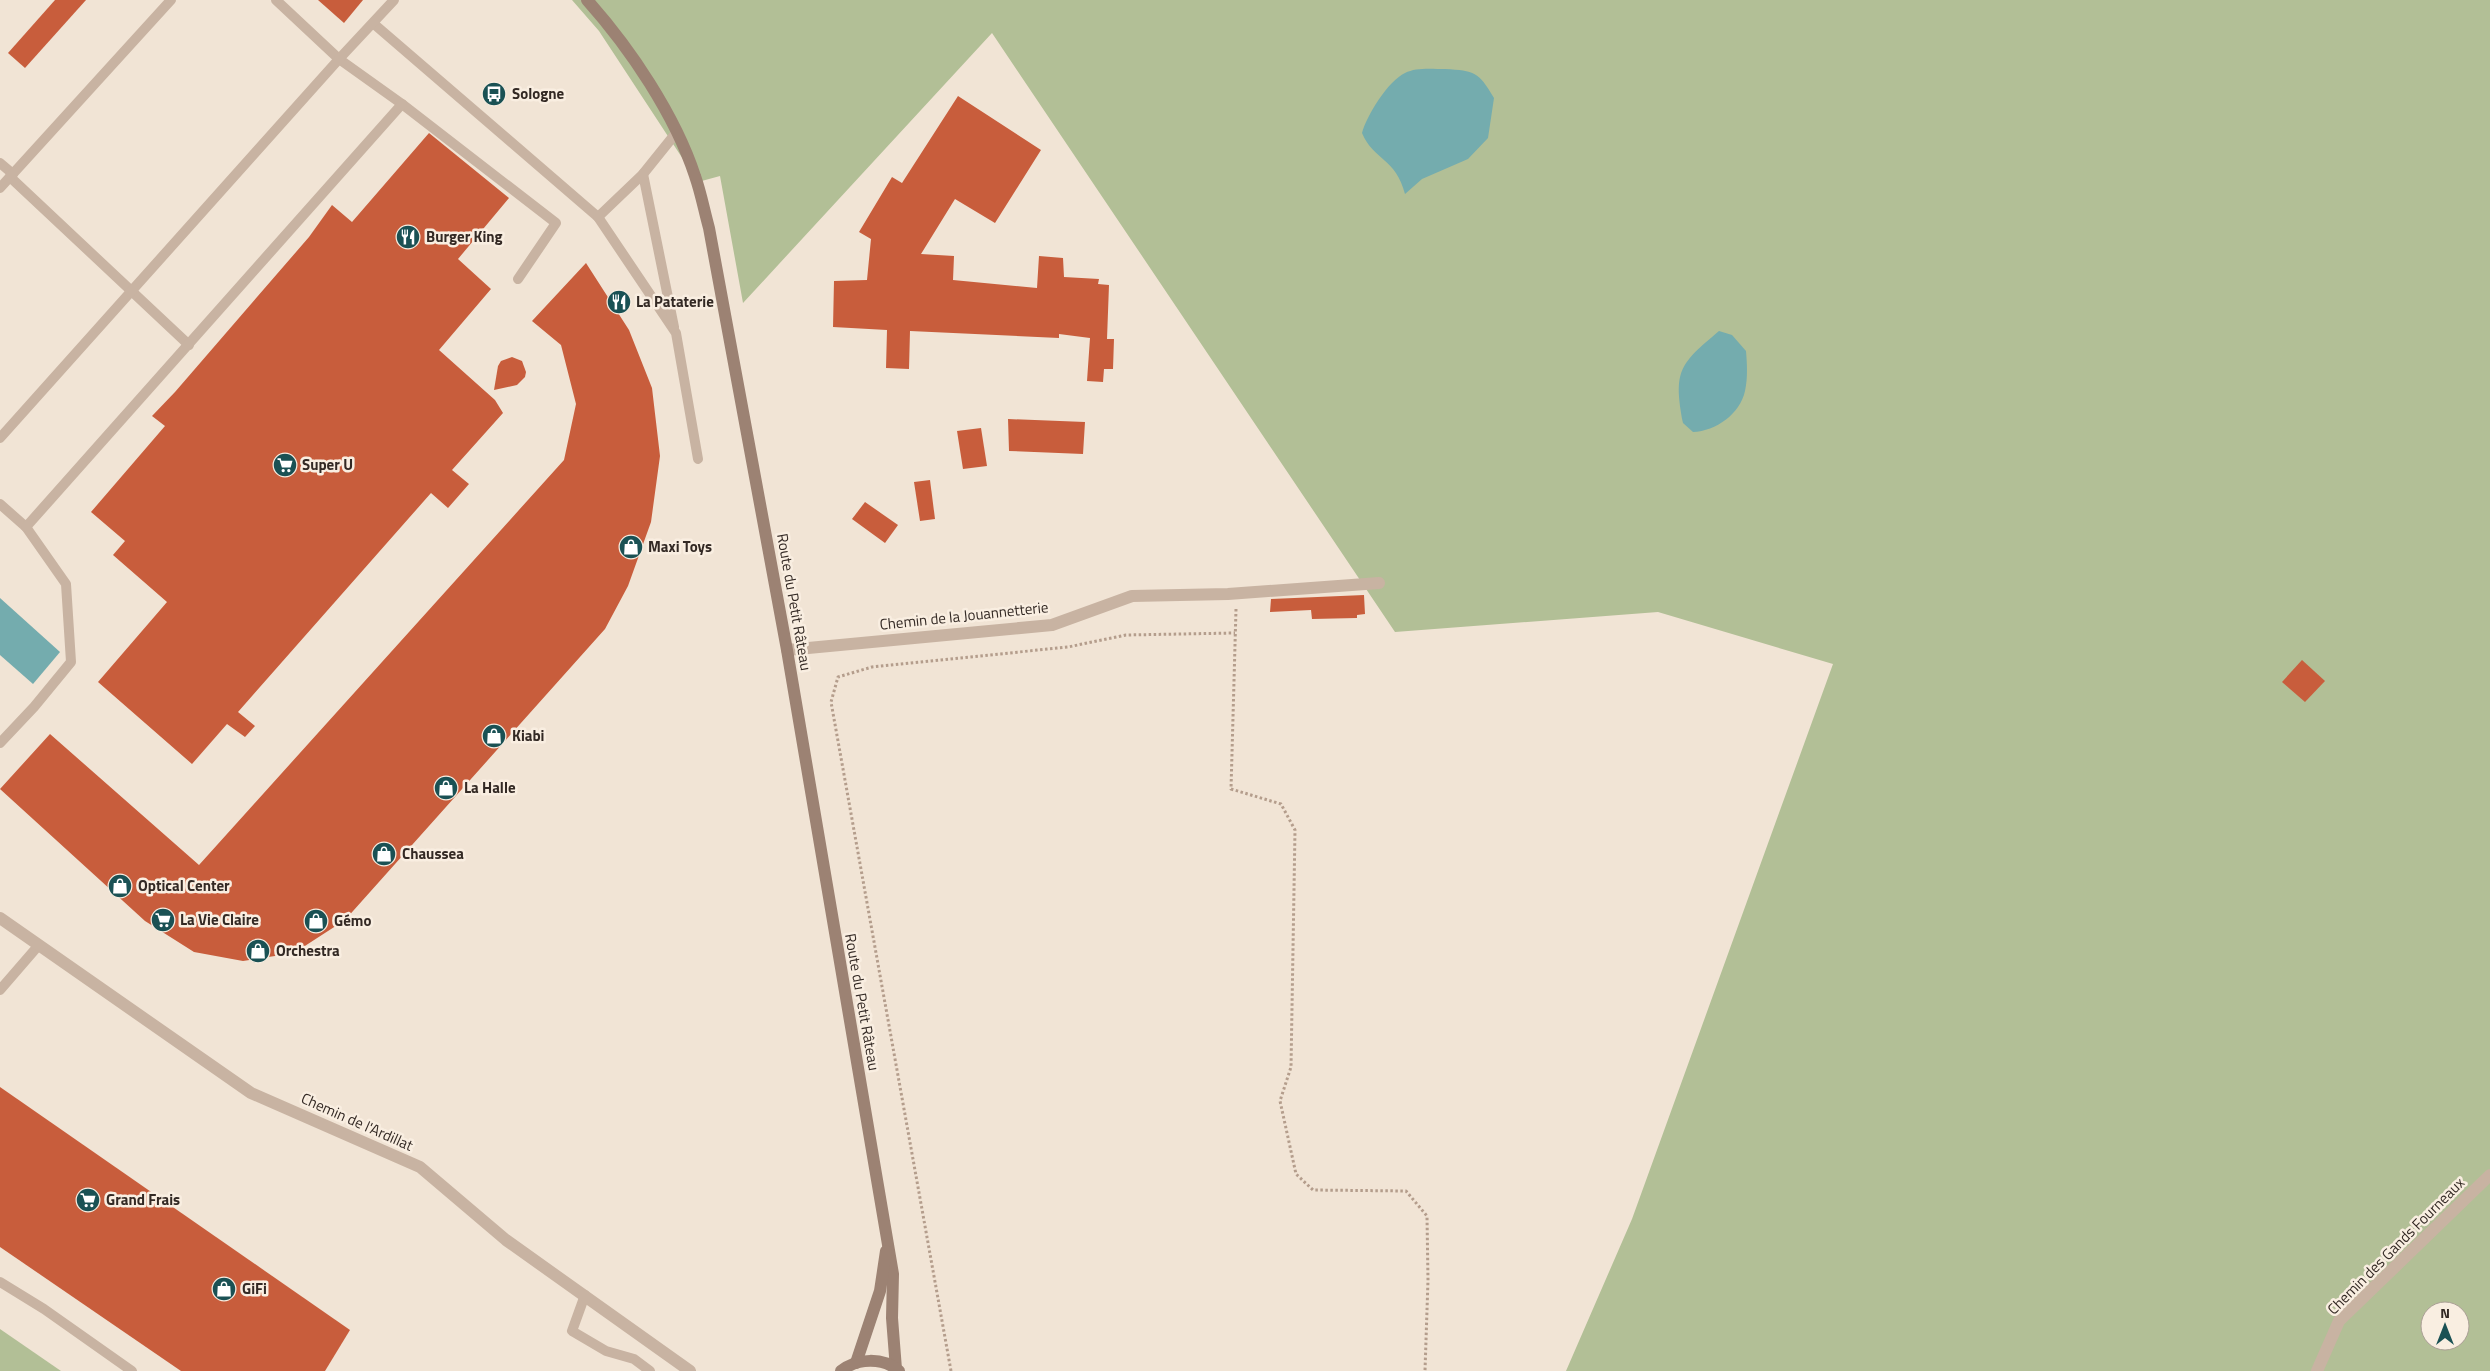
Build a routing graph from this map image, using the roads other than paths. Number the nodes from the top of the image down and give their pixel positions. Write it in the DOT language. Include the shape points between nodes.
graph roads {
  1 [pos="171,0"];
  2 [pos="276,0"];
  3 [pos="394,0"];
  4 [pos="587,0"];
  5 [pos="374,24"];
  6 [pos="339,59"];
  7 [pos="402,104"];
  8 [pos="676,133"];
  9 [pos="0,163"];
  10 [pos="642,174"];
  11 [pos="6,179"];
  12 [pos="598,217"];
  13 [pos="518,279"];
  14 [pos="131,291"];
  15 [pos="676,333"];
  16 [pos="189,345"];
  17 [pos="0,438"];
  18 [pos="698,458"];
  19 [pos="0,504"];
  20 [pos="26,527"];
  21 [pos="1379,583"];
  22 [pos="787,650"];
  23 [pos="0,743"];
  24 [pos="0,918"];
  25 [pos="38,946"];
  26 [pos="0,990"];
  27 [pos="2490,1175"];
  28 [pos="887,1241"];
  29 [pos="0,1282"];
  30 [pos="584,1295"];
  31 [pos="856,1363"];
  32 [pos="897,1370"];
  33 [pos="132,1371"];
  34 [pos="650,1371"];
  35 [pos="690,1371"];
  36 [pos="841,1371"];
  37 [pos="2317,1371"];
  1 -- 11 [label="lane"];
  2 -- 6 [label="lane"];
  3 -- 5 [label="lane"];
  4 -- 8 [label="street, Route du Petit Râteau" via="610,26 654,92"];
  5 -- 6 [label="lane"];
  5 -- 12 [label="lane"];
  6 -- 7 [label="lane"];
  6 -- 14 [label="lane"];
  7 -- 13 [label="lane" via="556,224"];
  7 -- 16 [label="lane"];
  8 -- 10 [label="lane"];
  8 -- 22 [label="street, Route du Petit Râteau" via="695,175 709,228"];
  9 -- 11 [label="lane"];
  10 -- 12 [label="lane"];
  10 -- 15 [label="lane"];
  11 -- 14 [label="lane"];
  12 -- 15 [label="lane"];
  14 -- 16 [label="lane"];
  14 -- 17 [label="lane"];
  15 -- 18 [label="lane"];
  16 -- 20 [label="lane"];
  19 -- 20 [label="lane"];
  20 -- 23 [label="lane" via="66,584 71,662"];
  21 -- 22 [label="street, Chemin de la Jouannetterie" via="1132,596 1052,625"];
  22 -- 28 [label="street, Route du Petit Râteau"];
  24 -- 25 [label="street, Chemin de l'Ardillat"];
  25 -- 26 [label="lane"];
  25 -- 30 [label="street, Chemin de l'Ardillat" via="251,1094 420,1167 506,1240"];
  27 -- 37 [label="street, Chemin des Gands Fourneaux" via="2339,1322"];
  28 -- 31 [label="street, Route du Petit Râteau" via="880,1292"];
  28 -- 32 [label="street, Route du Petit Râteau" via="893,1274 892,1318"];
  29 -- 33 [label="lane" via="44,1308"];
  30 -- 34 [label="lane" via="572,1331 606,1351 634,1359"];
  30 -- 35 [label="street, Chemin de l'Ardillat"];
  31 -- 32 [label="street" via="883,1363"];
  31 -- 36 [label="street"];
}
